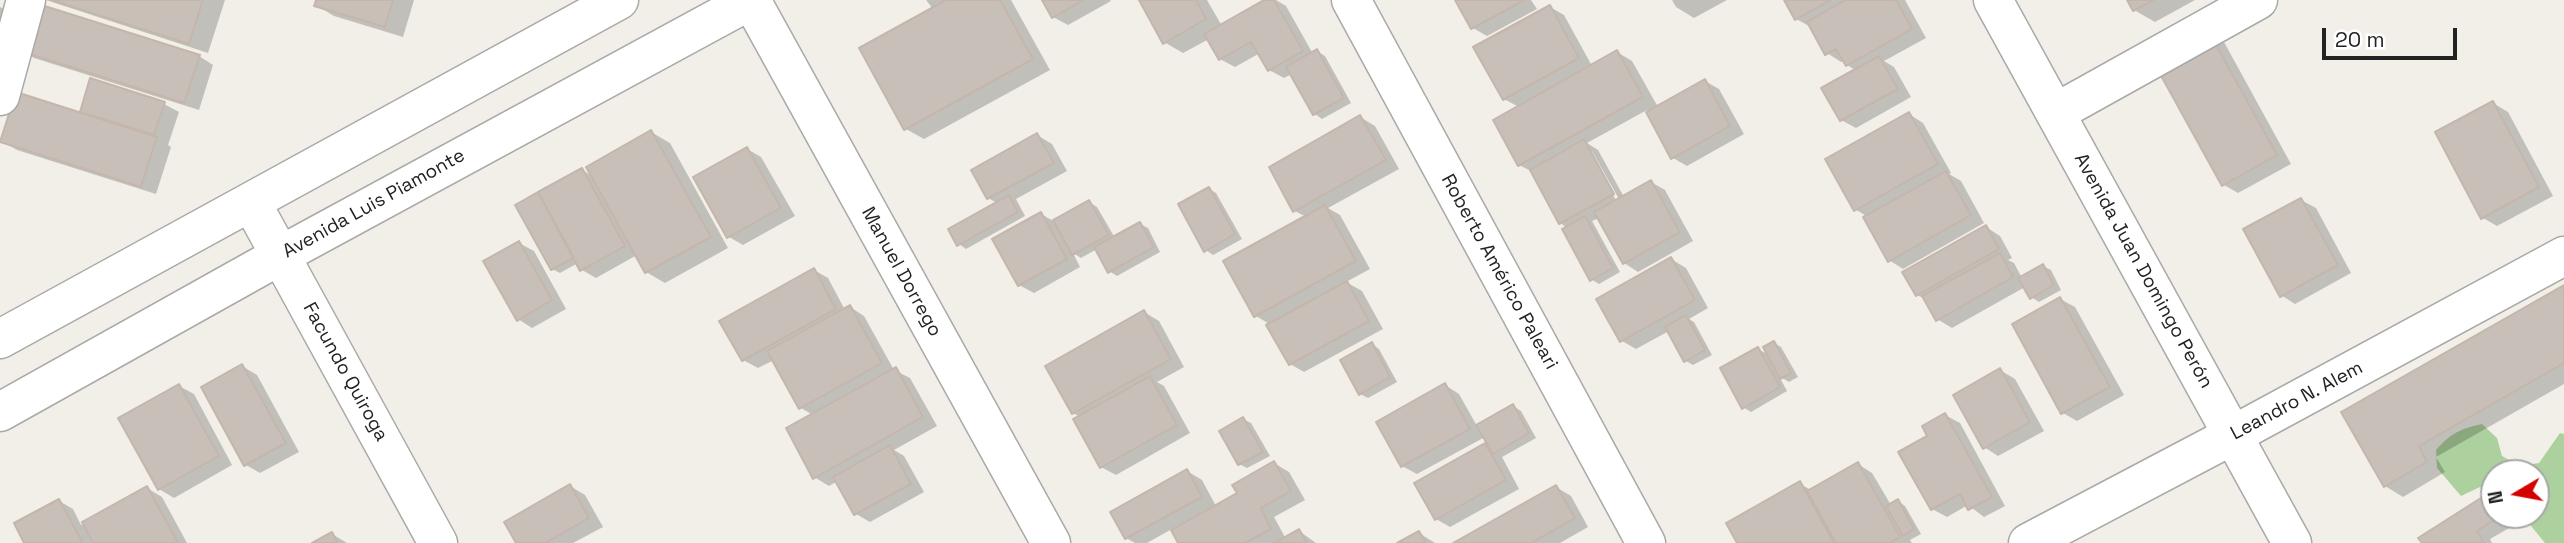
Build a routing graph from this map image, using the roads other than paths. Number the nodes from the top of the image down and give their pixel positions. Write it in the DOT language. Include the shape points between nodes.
graph roads {
  1 [pos="26,0"];
  2 [pos="619,0"];
  3 [pos="751,0"];
  4 [pos="1351,0"];
  5 [pos="1993,0"];
  6 [pos="2258,0"];
  7 [pos="0,96"];
  8 [pos="2055,113"];
  9 [pos="251,202"];
  10 [pos="281,255"];
  11 [pos="2564,256"];
  12 [pos="0,339"];
  13 [pos="0,412"];
  14 [pos="2233,435"];
  15 [pos="438,543"];
  16 [pos="1051,543"];
  17 [pos="1646,543"];
  18 [pos="2028,543"];
  19 [pos="2292,543"];
  1 -- 7 [label="street"];
  2 -- 9 [label="street"];
  3 -- 10 [label="street, Avenida Luis Piamonte"];
  3 -- 16 [label="street, Manuel Dorrego"];
  4 -- 17 [label="street, Roberto Américo Paleari"];
  5 -- 8 [label="street, Avenida Juan Domingo Perón"];
  6 -- 8 [label="street"];
  8 -- 14 [label="street, Avenida Juan Domingo Perón"];
  9 -- 10 [label="street, Facundo Quiroga"];
  9 -- 12 [label="street"];
  10 -- 13 [label="street, Avenida Luis Piamonte"];
  10 -- 15 [label="street, Facundo Quiroga"];
  11 -- 14 [label="street, Leandro N. Alem"];
  14 -- 18 [label="street, Leandro N. Alem"];
  14 -- 19 [label="street, Avenida Juan Domingo Perón"];
}
